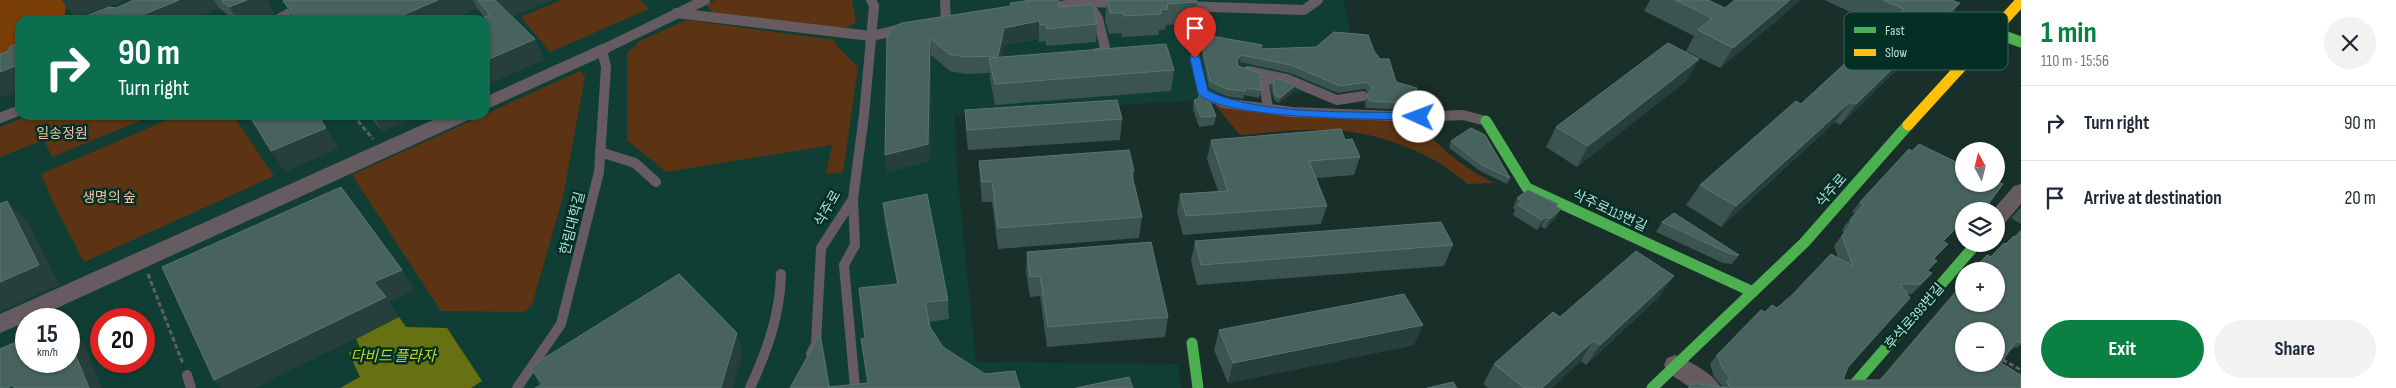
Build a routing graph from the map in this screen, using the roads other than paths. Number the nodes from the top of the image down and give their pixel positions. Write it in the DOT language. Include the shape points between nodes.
graph roads {
  1 [pos="705,0"];
  2 [pos="871,0"];
  3 [pos="945,0"];
  4 [pos="1123,0"];
  5 [pos="1318,0"];
  6 [pos="1907,0"];
  7 [pos="311,1"];
  8 [pos="2021,1"];
  9 [pos="1088,2"];
  10 [pos="1172,5"];
  11 [pos="1041,8"];
  12 [pos="1940,12"];
  13 [pos="676,13"];
  14 [pos="286,15"];
  15 [pos="2008,16"];
  16 [pos="947,22"];
  17 [pos="913,27"];
  18 [pos="871,36"];
  19 [pos="2008,37"];
  20 [pos="2021,42"];
  21 [pos="602,50"];
  22 [pos="1087,54"];
  23 [pos="1195,58"];
  24 [pos="1242,69"];
  25 [pos="1961,70"];
  26 [pos="1272,77"];
  27 [pos="1363,96"];
  28 [pos="1337,100"];
  29 [pos="490,102"];
  30 [pos="1268,108"];
  31 [pos="15,112"];
  32 [pos="1337,114"];
  33 [pos="0,118"];
  34 [pos="450,120"];
  35 [pos="1486,121"];
  36 [pos="600,152"];
  37 [pos="656,182"];
  38 [pos="2016,193"];
  39 [pos="852,199"];
  40 [pos="2005,208"];
  41 [pos="1969,252"];
  42 [pos="781,274"];
  43 [pos="1753,292"];
  44 [pos="0,324"];
  45 [pos="1192,343"];
  46 [pos="807,362"];
  47 [pos="1675,365"];
  48 [pos="187,375"];
  49 [pos="191,388"];
  50 [pos="517,388"];
  51 [pos="750,388"];
  52 [pos="855,388"];
  53 [pos="1198,388"];
  54 [pos="1652,388"];
  55 [pos="1709,388"];
  56 [pos="1851,388"];
  1 -- 13 [label="lane"];
  2 -- 18 [label="lane, 삭주로" via="874,6"];
  3 -- 16 [label="lane"];
  4 -- 9 [label="lane" via="1124,3"];
  5 -- 10 [label="lane" via="1304,10"];
  6 -- 12 [label="street"];
  7 -- 14 [label="lane"];
  8 -- 15 [label="street, 삭주로"];
  9 -- 11 [label="lane"];
  9 -- 22 [label="lane" via="1111,52"];
  13 -- 18 [label="lane"];
  13 -- 21 [label="lane"];
  17 -- 18 [label="lane"];
  18 -- 39 [label="lane, 삭주로"];
  19 -- 20 [label="street"];
  21 -- 29 [label="street"];
  21 -- 36 [label="lane, 한림대학길" via="606,67"];
  23 -- 30 [label="lane" via="1203,93 1224,103"];
  24 -- 26 [label="lane"];
  25 -- 43 [label="street, 삭주로" via="1804,243"];
  26 -- 28 [label="lane" via="1287,79"];
  26 -- 30 [label="lane" via="1264,84"];
  27 -- 28 [label="lane"];
  28 -- 32 [label="lane"];
  30 -- 32 [label="lane"];
  31 -- 33 [label="lane"];
  32 -- 35 [label="lane" via="1463,115"];
  34 -- 44 [label="street"];
  35 -- 43 [label="street, 삭주로113번길" via="1527,188"];
  36 -- 37 [label="lane" via="635,163"];
  36 -- 50 [label="lane, 한림대학길" via="599,172 561,324"];
  38 -- 40 [label="street"];
  39 -- 46 [label="lane, 삭주로" via="820,248 816,344"];
  39 -- 52 [label="lane" via="855,245 844,265"];
  41 -- 56 [label="street, 후석로393번길"];
  42 -- 51 [label="lane" via="782,298 778,316"];
  43 -- 47 [label="street, 삭주로"];
  45 -- 53 [label="street"];
  47 -- 54 [label="street, 삭주로"];
  47 -- 55 [label="street"];
  48 -- 49 [label="lane"];
}
